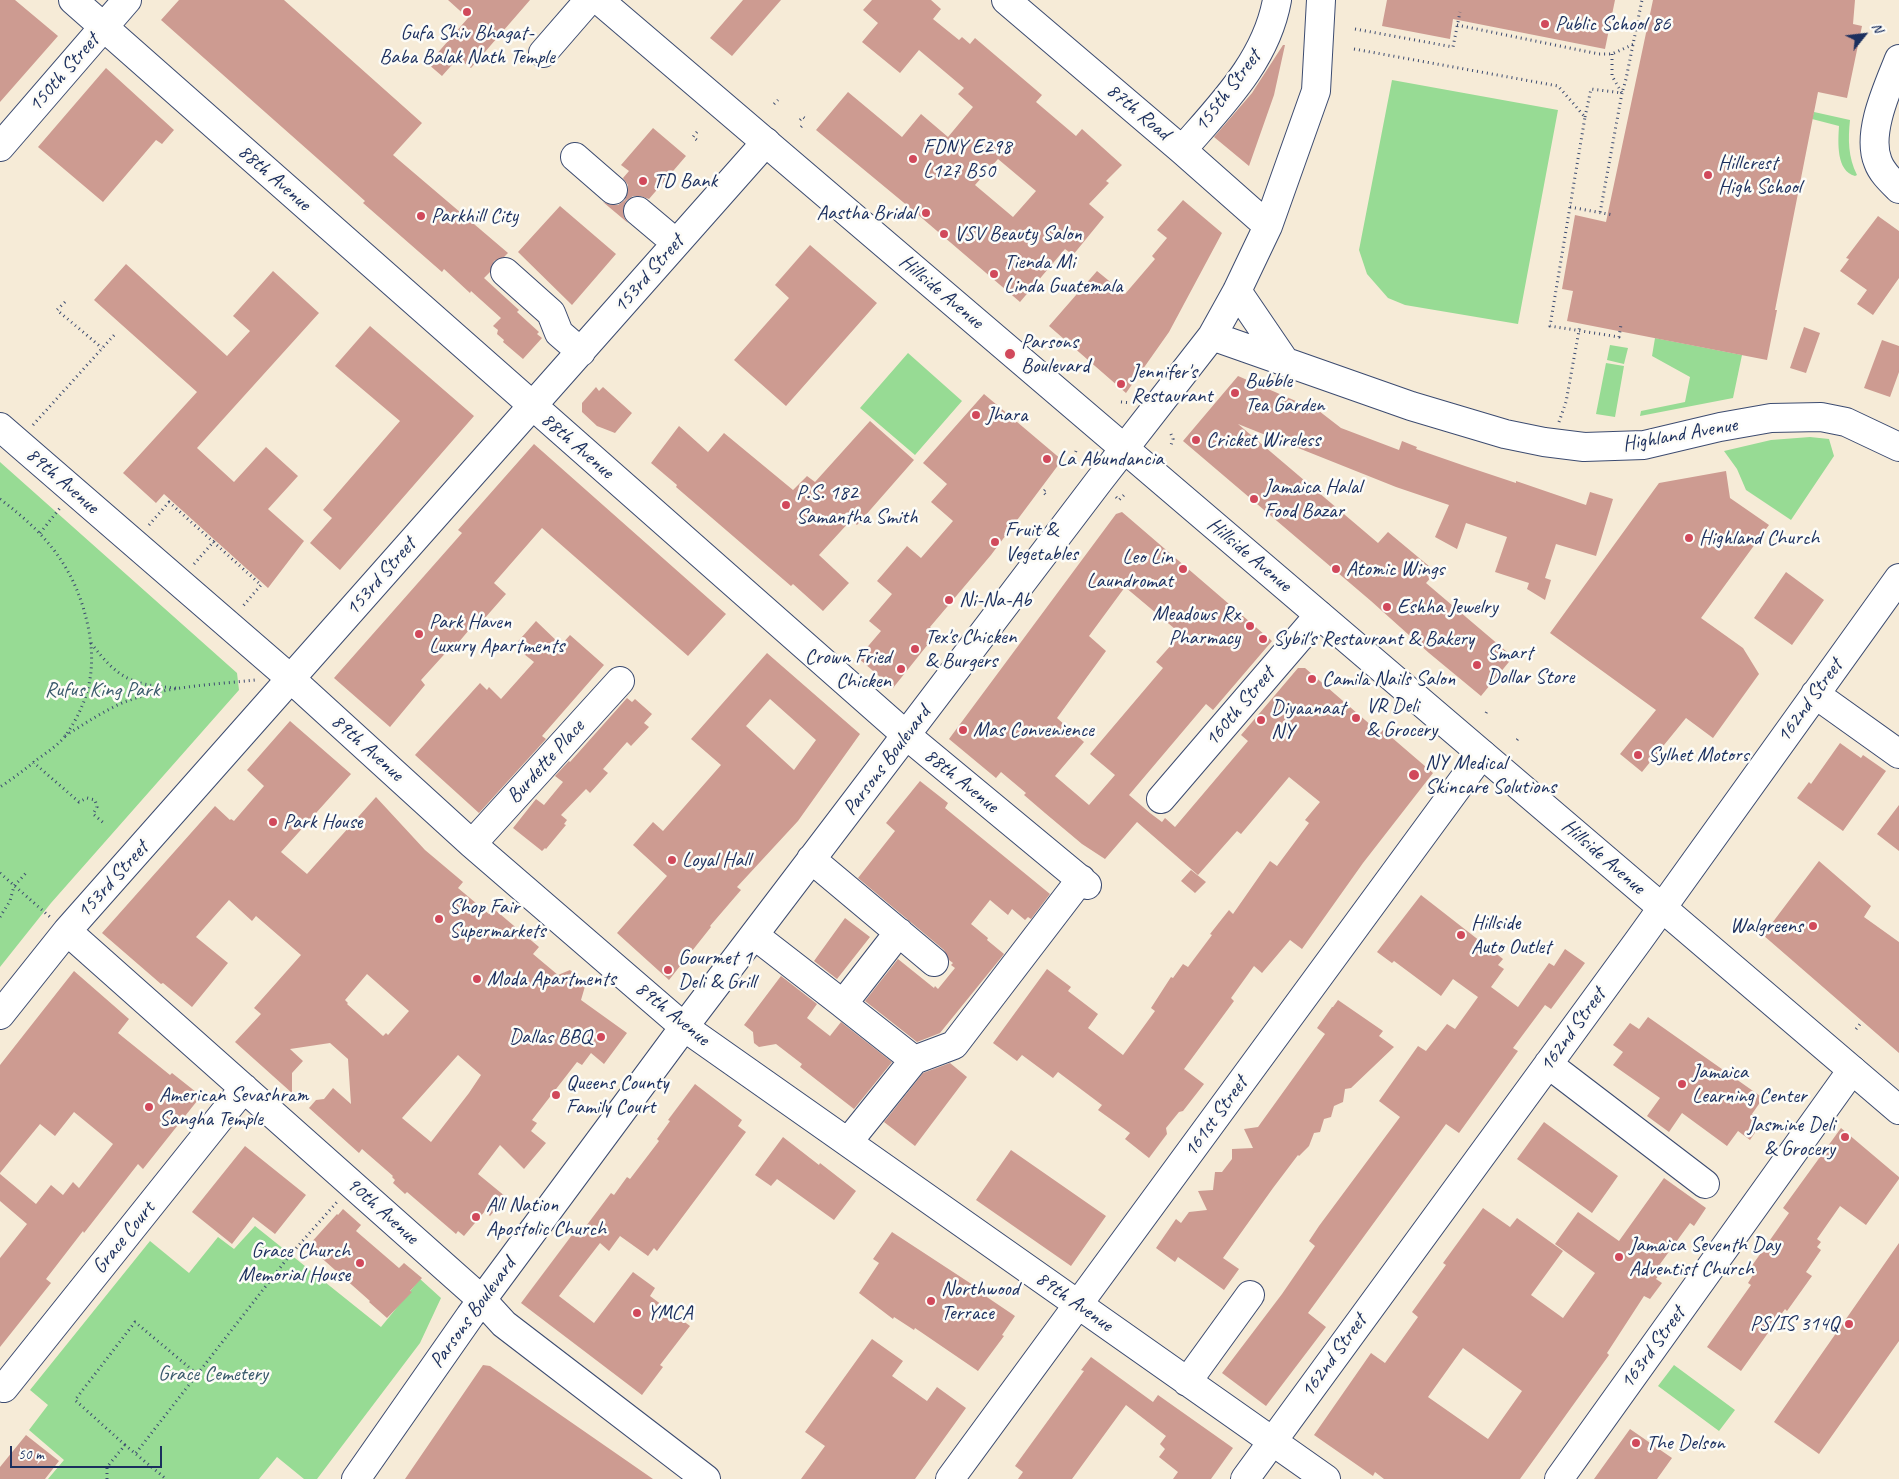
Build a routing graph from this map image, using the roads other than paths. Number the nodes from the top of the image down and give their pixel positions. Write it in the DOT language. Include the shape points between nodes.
graph roads {
  1 [pos="73,0"];
  2 [pos="127,0"];
  3 [pos="589,0"];
  4 [pos="599,0"];
  5 [pos="1006,0"];
  6 [pos="1277,0"];
  7 [pos="1321,0"];
  8 [pos="104,27"];
  9 [pos="543,53"];
  10 [pos="1899,59"];
  11 [pos="766,142"];
  12 [pos="0,146"];
  13 [pos="1182,150"];
  14 [pos="575,157"];
  15 [pos="1899,189"];
  16 [pos="613,190"];
  17 [pos="638,211"];
  18 [pos="1268,226"];
  19 [pos="676,243"];
  20 [pos="505,272"];
  21 [pos="1237,291"];
  22 [pos="1212,336"];
  23 [pos="580,352"];
  24 [pos="1286,363"];
  25 [pos="532,406"];
  26 [pos="0,427"];
  27 [pos="1899,447"];
  28 [pos="1124,448"];
  29 [pos="1899,578"];
  30 [pos="1319,615"];
  31 [pos="291,679"];
  32 [pos="620,681"];
  33 [pos="1816,694"];
  34 [pos="906,735"];
  35 [pos="1482,754"];
  36 [pos="1899,754"];
  37 [pos="1161,800"];
  38 [pos="472,844"];
  39 [pos="811,859"];
  40 [pos="1662,908"];
  41 [pos="60,925"];
  42 [pos="899,932"];
  43 [pos="754,935"];
  44 [pos="934,962"];
  45 [pos="843,1004"];
  46 [pos="0,1014"];
  47 [pos="684,1026"];
  48 [pos="914,1060"];
  49 [pos="1548,1064"];
  50 [pos="1852,1070"];
  51 [pos="244,1088"];
  52 [pos="1899,1110"];
  53 [pos="848,1142"];
  54 [pos="1705,1184"];
  55 [pos="1250,1294"];
  56 [pos="482,1300"];
  57 [pos="1079,1305"];
  58 [pos="1187,1382"];
  59 [pos="2,1387"];
  60 [pos="1272,1442"];
  61 [pos="356,1479"];
  62 [pos="706,1479"];
  63 [pos="950,1479"];
  64 [pos="1245,1479"];
  65 [pos="1326,1479"];
  66 [pos="1559,1479"];
  1 -- 8 [label="street, 88th Avenue"];
  2 -- 8 [label="street, 150th Street"];
  3 -- 9 [label="street"];
  4 -- 11 [label="street, Hillside Avenue"];
  5 -- 13 [label="street, 87th Road"];
  6 -- 13 [label="street, 155th Street" via="1265,39 1247,72"];
  7 -- 18 [label="street, Parsons Boulevard" via="1316,91"];
  8 -- 12 [label="street, 150th Street"];
  8 -- 25 [label="street, 88th Avenue"];
  10 -- 15 [label="street" via="1879,116 1873,145 1878,163"];
  11 -- 19 [label="street, 153rd Street"];
  11 -- 28 [label="street, Hillside Avenue"];
  13 -- 18 [label="street, 87th Road"];
  14 -- 16 [label="street"];
  17 -- 19 [label="street"];
  18 -- 21 [label="street, Parsons Boulevard"];
  19 -- 23 [label="street, 153rd Street"];
  20 -- 23 [label="street" via="551,314 558,333"];
  21 -- 22 [label="street, Parsons Boulevard"];
  21 -- 24 [label="street"];
  22 -- 24 [label="street, Highland Avenue"];
  22 -- 28 [label="street, Parsons Boulevard"];
  23 -- 25 [label="street, 153rd Street"];
  24 -- 27 [label="street, Highland Avenue" via="1420,409 1544,442 1584,446 1644,445 1771,418 1821,417 1846,422"];
  25 -- 31 [label="street, 153rd Street"];
  25 -- 34 [label="street, 88th Avenue"];
  26 -- 31 [label="street, 89th Avenue"];
  28 -- 30 [label="street, Hillside Avenue"];
  28 -- 34 [label="street, Parsons Boulevard"];
  29 -- 33 [label="street, 162nd Street"];
  30 -- 35 [label="street, Hillside Avenue"];
  30 -- 37 [label="street, 160th Street"];
  31 -- 38 [label="street, 89th Avenue"];
  31 -- 41 [label="street, 153rd Street"];
  32 -- 38 [label="street, Burdette Place"];
  33 -- 36 [label="street"];
  33 -- 40 [label="street, 162nd Street"];
  34 -- 39 [label="street, Parsons Boulevard"];
  34 -- 48 [label="street, 88th Avenue" via="1084,882 954,1045"];
  35 -- 40 [label="street, Hillside Avenue"];
  35 -- 57 [label="street, 161st Street"];
  38 -- 47 [label="street, 89th Avenue"];
  39 -- 42 [label="street"];
  39 -- 43 [label="street, Parsons Boulevard"];
  40 -- 49 [label="street, 162nd Street"];
  40 -- 50 [label="street, Hillside Avenue"];
  41 -- 46 [label="street, 153rd Street"];
  41 -- 51 [label="street, 90th Avenue"];
  42 -- 44 [label="street"];
  42 -- 45 [label="street"];
  43 -- 45 [label="street"];
  43 -- 47 [label="street, Parsons Boulevard"];
  45 -- 48 [label="street"];
  47 -- 53 [label="street, 89th Avenue"];
  47 -- 56 [label="street, Parsons Boulevard"];
  48 -- 53 [label="street"];
  49 -- 54 [label="street"];
  49 -- 60 [label="street, 162nd Street"];
  50 -- 52 [label="street, Hillside Avenue"];
  50 -- 66 [label="street, 163rd Street"];
  51 -- 56 [label="street, 90th Avenue"];
  51 -- 59 [label="street, Grace Court"];
  53 -- 57 [label="street, 89th Avenue"];
  55 -- 58 [label="street"];
  56 -- 61 [label="street, Parsons Boulevard"];
  56 -- 62 [label="street, 90th Avenue" via="504,1324"];
  57 -- 58 [label="street, 89th Avenue"];
  57 -- 63 [label="street, 161st Street"];
  58 -- 60 [label="street, 89th Avenue"];
  60 -- 64 [label="street, 162nd Street"];
  60 -- 65 [label="street, 89th Avenue"];
}
